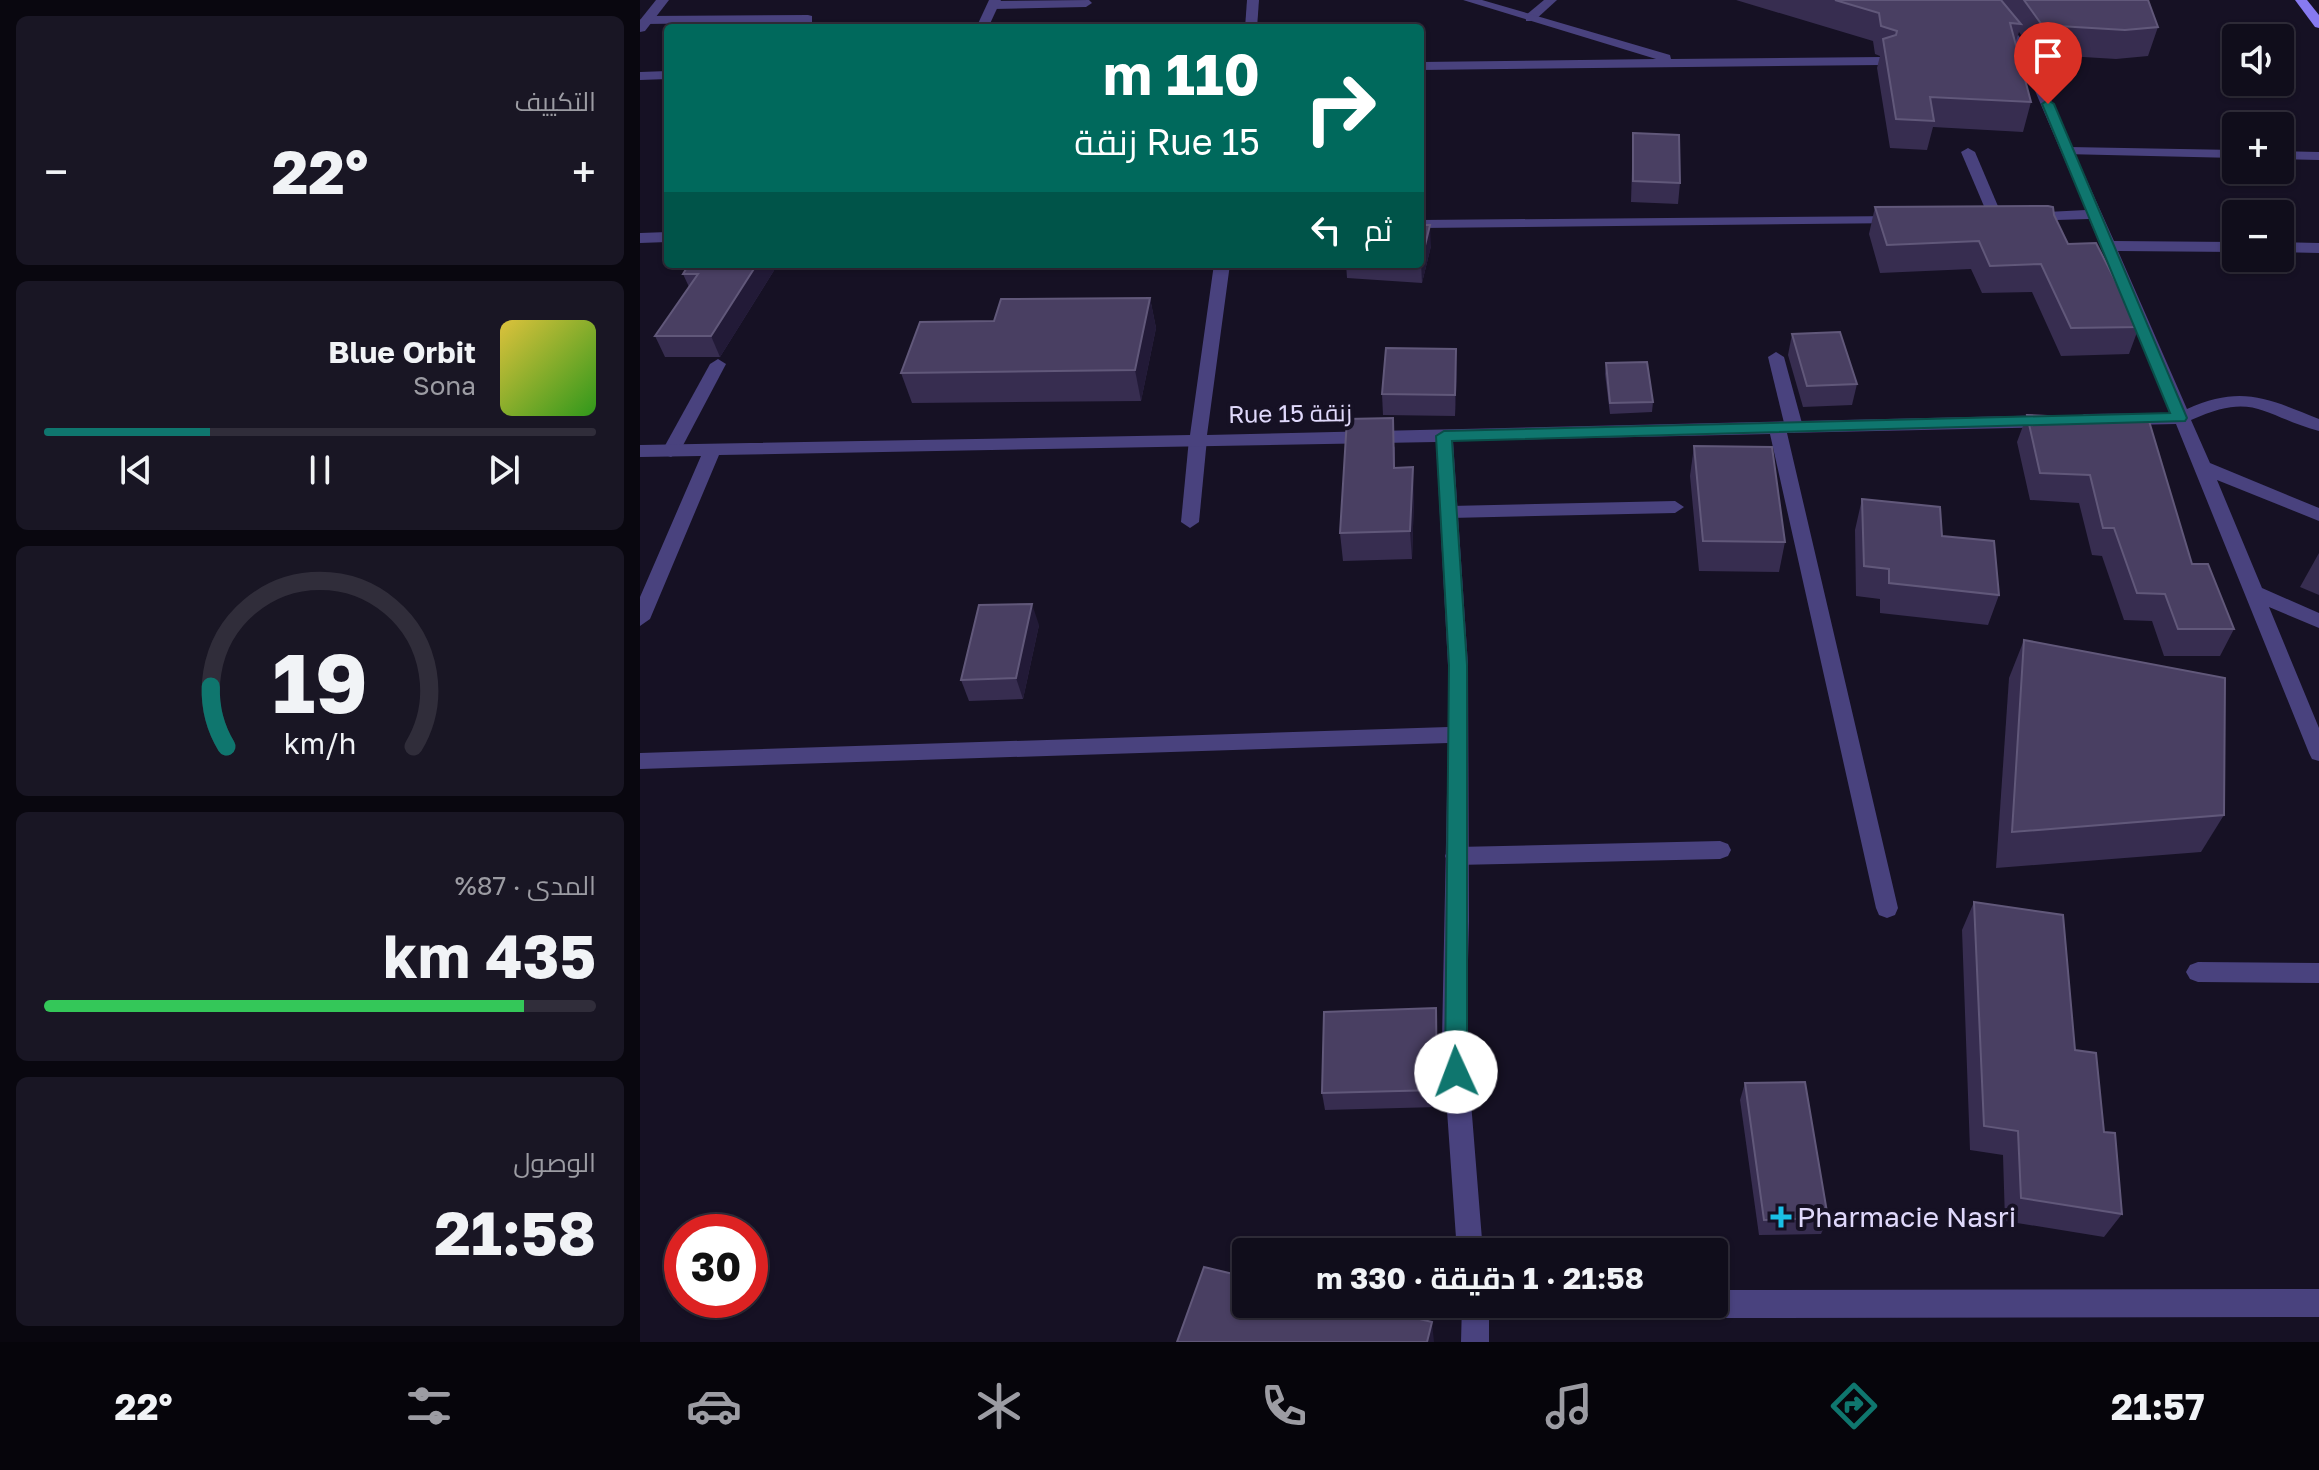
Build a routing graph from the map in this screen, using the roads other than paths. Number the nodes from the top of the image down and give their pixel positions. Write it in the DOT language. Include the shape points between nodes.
graph roads {
  1 [pos="663,0"];
  2 [pos="1253,0"];
  3 [pos="1469,0"];
  4 [pos="1551,0"];
  5 [pos="1964,0"];
  6 [pos="2301,0"];
  7 [pos="994,2"];
  8 [pos="1086,3"];
  9 [pos="1530,18"];
  10 [pos="808,19"];
  11 [pos="643,24"];
  12 [pos="984,24"];
  13 [pos="1251,24"];
  14 [pos="2319,24"];
  15 [pos="1881,61"];
  16 [pos="1684,64"];
  17 [pos="1424,66"];
  18 [pos="664,75"];
  19 [pos="640,76"];
  20 [pos="2069,151"];
  21 [pos="1968,152"];
  22 [pos="2222,154"];
  23 [pos="2294,155"];
  24 [pos="2319,156"];
  25 [pos="2094,214"];
  26 [pos="1921,220"];
  27 [pos="1424,224"];
  28 [pos="664,237"];
  29 [pos="640,238"];
  30 [pos="2107,246"];
  31 [pos="2222,247"];
  32 [pos="2294,247"];
  33 [pos="2319,248"];
  34 [pos="1221,268"];
  35 [pos="1776,357"];
  36 [pos="718,364"];
  37 [pos="2180,418"];
  38 [pos="2319,425"];
  39 [pos="1786,428"];
  40 [pos="1444,436"];
  41 [pos="1198,439"];
  42 [pos="713,449"];
  43 [pos="640,451"];
  44 [pos="671,451"];
  45 [pos="2203,467"];
  46 [pos="1675,507"];
  47 [pos="1450,512"];
  48 [pos="2319,515"];
  49 [pos="1190,522"];
  50 [pos="2253,592"];
  51 [pos="640,619"];
  52 [pos="2319,621"];
  53 [pos="2314,734"];
  54 [pos="1457,735"];
  55 [pos="2319,753"];
  56 [pos="640,761"];
  57 [pos="1720,850"];
  58 [pos="1456,856"];
  59 [pos="1887,908"];
  60 [pos="2198,972"];
  61 [pos="2319,973"];
  62 [pos="1469,1238"];
  63 [pos="2319,1303"];
  64 [pos="1728,1304"];
  65 [pos="1476,1318"];
  66 [pos="1475,1342"];
  1 -- 11 [label="street"];
  2 -- 13 [label="street"];
  3 -- 9 [label="street"];
  4 -- 9 [label="street"];
  5 -- 20 [label="street" via="1984,8 2016,37"];
  6 -- 14 [label="main road"];
  7 -- 8 [label="street"];
  7 -- 12 [label="street"];
  9 -- 16 [label="street"];
  10 -- 11 [label="street"];
  15 -- 16 [label="street"];
  16 -- 17 [label="street"];
  18 -- 19 [label="street"];
  20 -- 22 [label="street"];
  20 -- 25 [label="street"];
  21 -- 25 [label="street" via="1989,218"];
  23 -- 24 [label="street"];
  25 -- 30 [label="street"];
  26 -- 27 [label="street"];
  28 -- 29 [label="street"];
  30 -- 31 [label="street"];
  30 -- 37 [label="street"];
  32 -- 33 [label="street"];
  34 -- 41 [label="street"];
  35 -- 39 [label="street"];
  36 -- 44 [label="street"];
  37 -- 38 [label="street" via="2236,399 2272,406"];
  37 -- 39 [label="street, Rue 15 زنقة"];
  37 -- 45 [label="street"];
  39 -- 40 [label="street, Rue 15 زنقة"];
  39 -- 59 [label="street"];
  40 -- 41 [label="street, Rue 15 زنقة"];
  40 -- 47 [label="street"];
  41 -- 42 [label="street, Rue 15 زنقة"];
  41 -- 49 [label="street"];
  42 -- 44 [label="street, Rue 15 زنقة"];
  42 -- 51 [label="street"];
  43 -- 44 [label="street, Rue 15 زنقة"];
  45 -- 48 [label="street"];
  45 -- 50 [label="street"];
  46 -- 47 [label="street"];
  47 -- 54 [label="street"];
  50 -- 52 [label="street"];
  50 -- 53 [label="street"];
  53 -- 55 [label="street"];
  54 -- 56 [label="street"];
  54 -- 58 [label="street"];
  57 -- 58 [label="street"];
  58 -- 62 [label="street" via="1454,1040"];
  60 -- 61 [label="street"];
  63 -- 64 [label="street"];
  65 -- 66 [label="street"];
}
